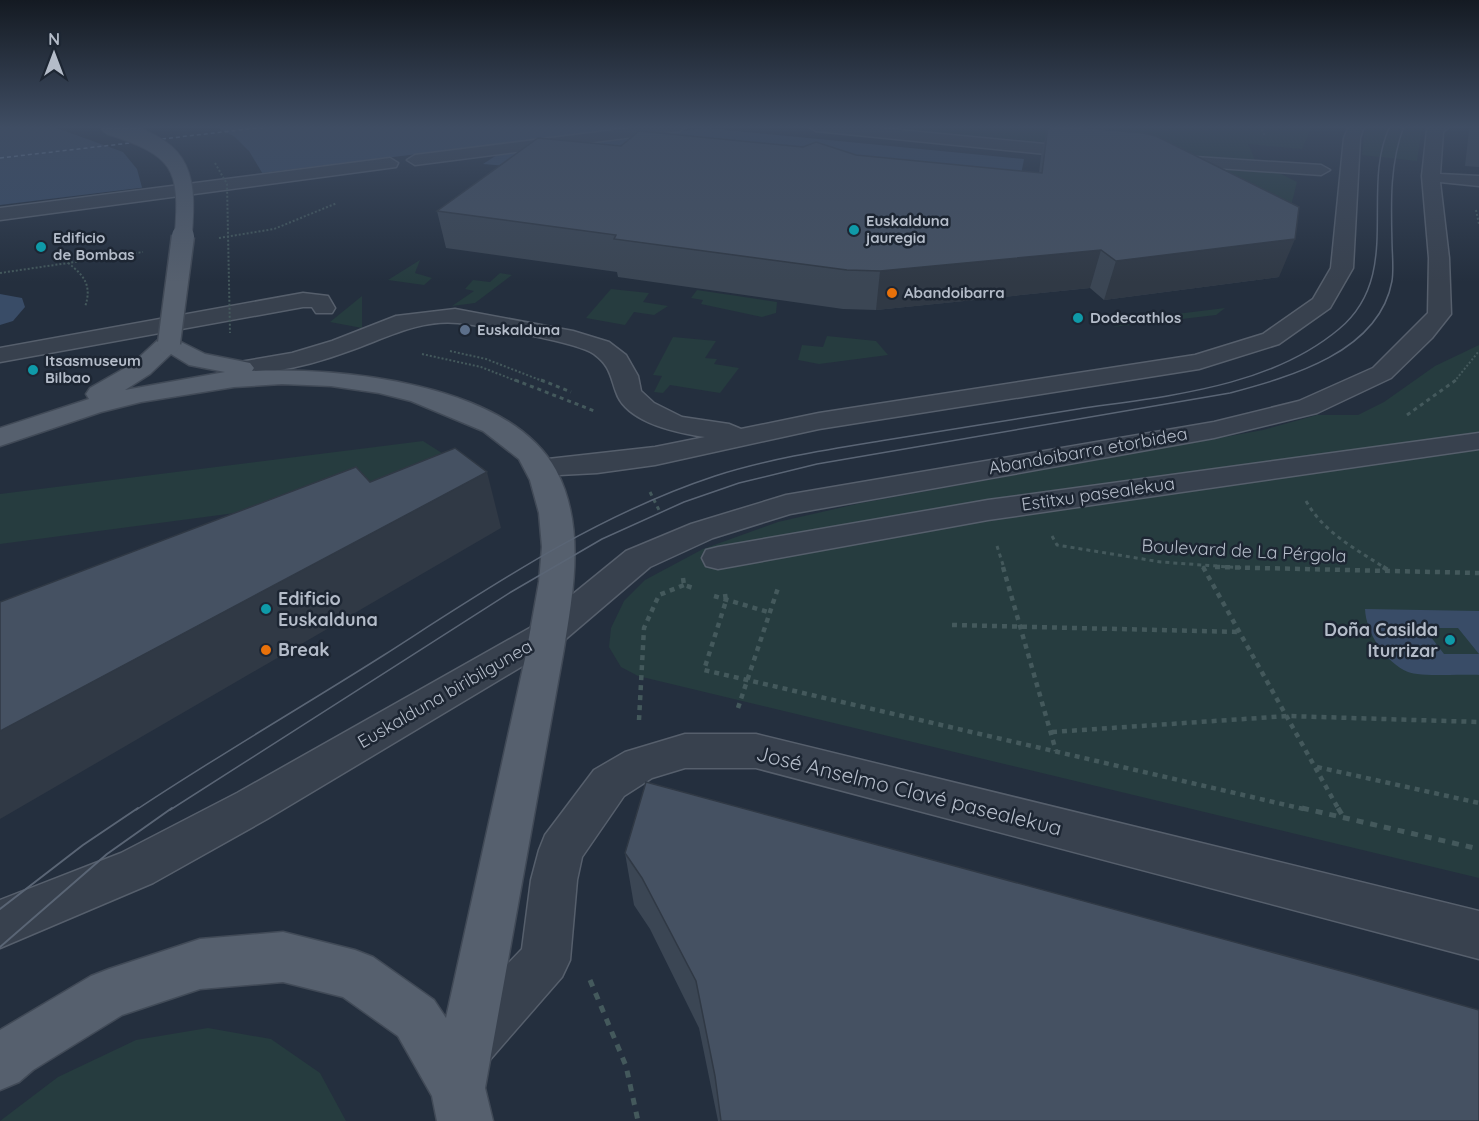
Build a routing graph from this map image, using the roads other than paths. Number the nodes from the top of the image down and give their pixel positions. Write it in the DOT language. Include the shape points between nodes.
graph roads {
  1 [pos="183,178"];
  2 [pos="273,178"];
  3 [pos="1349,178"];
  4 [pos="1431,178"];
  5 [pos="1449,178"];
  6 [pos="1479,181"];
  7 [pos="0,214"];
  8 [pos="324,308"];
  9 [pos="169,343"];
  10 [pos="0,354"];
  11 [pos="243,368"];
  12 [pos="296,376"];
  13 [pos="52,417"];
  14 [pos="748,434"];
  15 [pos="0,438"];
  16 [pos="1479,441"];
  17 [pos="540,467"];
  18 [pos="718,558"];
  19 [pos="548,633"];
  20 [pos="0,924"];
  21 [pos="1479,935"];
  22 [pos="0,1063"];
  23 [pos="463,1085"];
  1 -- 9 [label="main road, bridge" via="187,197"];
  2 -- 7 [label="street"];
  3 -- 14 [label="street" via="1342,268 1322,303 1271,339 1199,362"];
  4 -- 19 [label="street, Abandoibarra etorbidea" via="1439,258 1438,314 1382,373 1308,407 1214,430 786,505 713,528 638,559"];
  5 -- 6 [label="street"];
  8 -- 10 [label="street" via="320,301 303,300"];
  9 -- 11 [label="main road" via="198,360"];
  9 -- 13 [label="main road" via="141,369"];
  11 -- 12 [label="main road"];
  11 -- 14 [label="street" via="295,360 396,323 455,316 573,338 600,347 617,360 629,394 645,409 675,424"];
  12 -- 13 [label="main road, Euskalduna biribilgunea" via="192,384"];
  12 -- 17 [label="main road, Euskalduna biribilgunea" via="371,384 450,404 492,425 520,445"];
  13 -- 15 [label="main road, Euskalduna biribilgunea"];
  14 -- 17 [label="street" via="655,456"];
  16 -- 18 [label="street, Estitxu pasealekua" via="1033,503"];
  17 -- 19 [label="main road, Euskalduna biribilgunea" via="555,518 559,556"];
  19 -- 20 [label="street, Euskalduna biribilgunea" via="262,800 137,868"];
  19 -- 23 [label="main road"];
  21 -- 23 [label="street, José Anselmo Clavé pasealekua" via="756,751 685,751 640,764 609,783 561,850 545,960"];
  22 -- 23 [label="main road" via="110,994 200,964 283,957 355,975 416,1018"];
}
